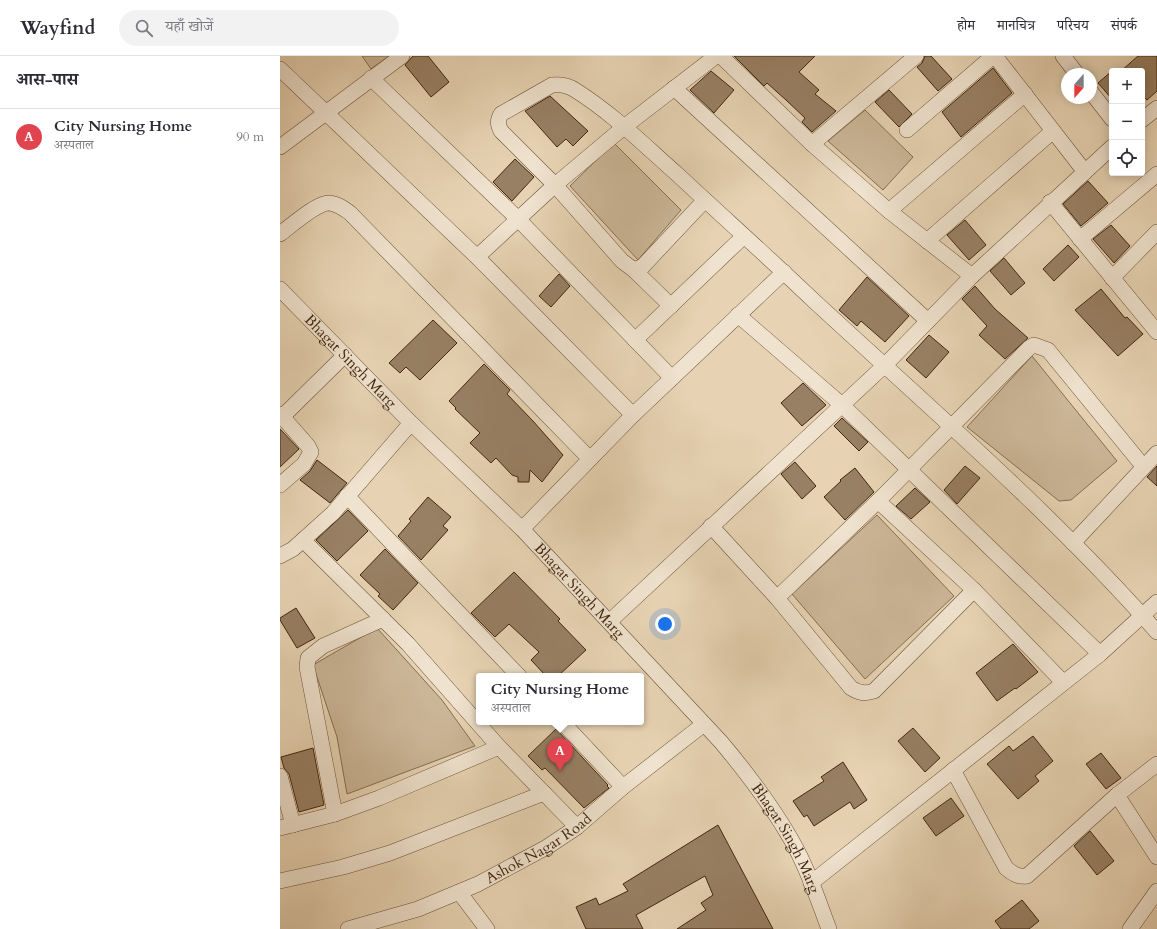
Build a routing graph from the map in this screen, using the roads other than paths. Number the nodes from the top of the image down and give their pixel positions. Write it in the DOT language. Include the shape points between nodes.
graph roads {
  1 [pos="402,56"];
  2 [pos="716,56"];
  3 [pos="721,56"];
  4 [pos="916,56"];
  5 [pos="994,56"];
  6 [pos="1065,57"];
  7 [pos="1073,68"];
  8 [pos="280,69"];
  9 [pos="371,78"];
  10 [pos="674,88"];
  11 [pos="1025,94"];
  12 [pos="1097,100"];
  13 [pos="1157,108"];
  14 [pos="326,113"];
  15 [pos="1109,116"];
  16 [pos="1145,118"];
  17 [pos="624,127"];
  18 [pos="907,130"];
  19 [pos="1053,131"];
  20 [pos="812,144"];
  21 [pos="280,147"];
  22 [pos="1109,149"];
  23 [pos="1085,172"];
  24 [pos="1157,174"];
  25 [pos="554,185"];
  26 [pos="705,200"];
  27 [pos="1050,202"];
  28 [pos="889,211"];
  29 [pos="518,219"];
  30 [pos="1157,232"];
  31 [pos="280,234"];
  32 [pos="744,236"];
  33 [pos="1080,239"];
  34 [pos="927,241"];
  35 [pos="477,257"];
  36 [pos="634,270"];
  37 [pos="784,272"];
  38 [pos="972,276"];
  39 [pos="1112,278"];
  40 [pos="280,288"];
  41 [pos="671,306"];
  42 [pos="738,315"];
  43 [pos="928,321"];
  44 [pos="1157,332"];
  45 [pos="635,340"];
  46 [pos="345,355"];
  47 [pos="884,366"];
  48 [pos="672,378"];
  49 [pos="842,405"];
  50 [pos="633,415"];
  51 [pos="281,417"];
  52 [pos="411,423"];
  53 [pos="951,427"];
  54 [pos="1157,453"];
  55 [pos="590,459"];
  56 [pos="1143,466"];
  57 [pos="909,469"];
  58 [pos="280,485"];
  59 [pos="347,496"];
  60 [pos="878,501"];
  61 [pos="711,526"];
  62 [pos="522,529"];
  63 [pos="303,540"];
  64 [pos="1073,543"];
  65 [pos="280,556"];
  66 [pos="974,590"];
  67 [pos="777,598"];
  68 [pos="1157,602"];
  69 [pos="1142,616"];
  70 [pos="383,619"];
  71 [pos="609,622"];
  72 [pos="1157,632"];
  73 [pos="1100,654"];
  74 [pos="516,673"];
  75 [pos="1063,682"];
  76 [pos="476,721"];
  77 [pos="704,724"];
  78 [pos="480,725"];
  79 [pos="565,725"];
  80 [pos="499,747"];
  81 [pos="1157,764"];
  82 [pos="952,770"];
  83 [pos="280,776"];
  84 [pos="623,787"];
  85 [pos="544,793"];
  86 [pos="1117,795"];
  87 [pos="335,814"];
  88 [pos="286,827"];
  89 [pos="577,827"];
  90 [pos="1157,856"];
  91 [pos="280,881"];
  92 [pos="811,883"];
  93 [pos="1157,891"];
  94 [pos="459,892"];
  95 [pos="379,926"];
  96 [pos="348,929"];
  97 [pos="487,929"];
  98 [pos="830,929"];
  99 [pos="1130,929"];
  1 -- 9 [label="street"];
  2 -- 10 [label="street"];
  3 -- 20 [label="street"];
  4 -- 20 [label="street"];
  5 -- 11 [label="street"];
  5 -- 18 [label="street"];
  6 -- 7 [label="street"];
  8 -- 14 [label="street"];
  9 -- 14 [label="street"];
  9 -- 29 [label="street"];
  10 -- 17 [label="street"];
  10 -- 43 [label="street"];
  11 -- 19 [label="street"];
  11 -- 28 [label="street"];
  12 -- 15 [label="street"];
  13 -- 16 [label="street"];
  14 -- 21 [label="street"];
  14 -- 35 [label="street"];
  17 -- 25 [label="street"];
  17 -- 25 [label="street" via="574,89 559,84 552,85 501,114 498,126 501,131"];
  17 -- 26 [label="street"];
  19 -- 23 [label="street"];
  19 -- 34 [label="street"];
  20 -- 28 [label="street"];
  22 -- 23 [label="street"];
  23 -- 27 [label="street"];
  24 -- 33 [label="street"];
  25 -- 29 [label="street"];
  25 -- 36 [label="street" via="622,261"];
  26 -- 32 [label="street"];
  26 -- 36 [label="street" via="643,266"];
  27 -- 33 [label="street"];
  27 -- 38 [label="street"];
  28 -- 34 [label="street"];
  29 -- 35 [label="street"];
  29 -- 45 [label="street"];
  30 -- 39 [label="street"];
  31 -- 55 [label="street" via="320,205 338,205 350,213"];
  32 -- 37 [label="street"];
  32 -- 41 [label="street"];
  33 -- 39 [label="street"];
  34 -- 38 [label="street"];
  35 -- 50 [label="street"];
  36 -- 41 [label="street"];
  37 -- 42 [label="street"];
  37 -- 47 [label="street"];
  38 -- 43 [label="street"];
  39 -- 44 [label="street"];
  40 -- 46 [label="street, Bhagat Singh Marg"];
  41 -- 45 [label="street"];
  42 -- 48 [label="street"];
  42 -- 49 [label="street"];
  43 -- 47 [label="street"];
  45 -- 48 [label="street"];
  46 -- 51 [label="street"];
  46 -- 52 [label="street, Bhagat Singh Marg"];
  47 -- 49 [label="street"];
  47 -- 53 [label="street"];
  48 -- 50 [label="street"];
  49 -- 57 [label="street"];
  49 -- 61 [label="street"];
  50 -- 55 [label="street"];
  51 -- 58 [label="street" via="311,452 304,464"];
  52 -- 59 [label="street"];
  52 -- 62 [label="street, Bhagat Singh Marg"];
  53 -- 56 [label="street" via="1028,348 1034,345 1048,350"];
  53 -- 57 [label="street"];
  53 -- 64 [label="street"];
  54 -- 56 [label="street"];
  55 -- 62 [label="street"];
  56 -- 64 [label="street"];
  57 -- 60 [label="street"];
  57 -- 73 [label="street"];
  59 -- 63 [label="street" via="333,513"];
  59 -- 74 [label="street"];
  60 -- 66 [label="street"];
  60 -- 67 [label="street"];
  61 -- 67 [label="street"];
  61 -- 71 [label="street"];
  62 -- 71 [label="street, Bhagat Singh Marg"];
  63 -- 65 [label="street"];
  63 -- 70 [label="street"];
  64 -- 69 [label="street"];
  66 -- 67 [label="street" via="874,691 865,693 851,688"];
  66 -- 75 [label="street"];
  68 -- 69 [label="street"];
  69 -- 72 [label="street"];
  69 -- 73 [label="street"];
  70 -- 76 [label="street"];
  70 -- 87 [label="street" via="323,646 308,658 307,667"];
  71 -- 77 [label="street, Bhagat Singh Marg"];
  73 -- 75 [label="street"];
  75 -- 82 [label="street"];
  77 -- 84 [label="street, Ashok Nagar Road"];
  77 -- 92 [label="street, Bhagat Singh Marg" via="744,770 769,804 792,842"];
  78 -- 80 [label="street"];
  79 -- 84 [label="street"];
  80 -- 85 [label="street"];
  80 -- 87 [label="street"];
  81 -- 86 [label="street"];
  82 -- 86 [label="street" via="1006,868 1021,876 1027,876"];
  82 -- 92 [label="street"];
  83 -- 88 [label="street"];
  84 -- 89 [label="street, Ashok Nagar Road"];
  85 -- 89 [label="street"];
  85 -- 91 [label="street" via="390,853"];
  86 -- 90 [label="street"];
  87 -- 88 [label="street"];
  89 -- 94 [label="street, Ashok Nagar Road" via="548,847"];
  92 -- 98 [label="street, Bhagat Singh Marg"];
  93 -- 99 [label="street"];
  94 -- 95 [label="street, Ashok Nagar Road"];
  94 -- 97 [label="street"];
  95 -- 96 [label="street, Ashok Nagar Road"];
}
